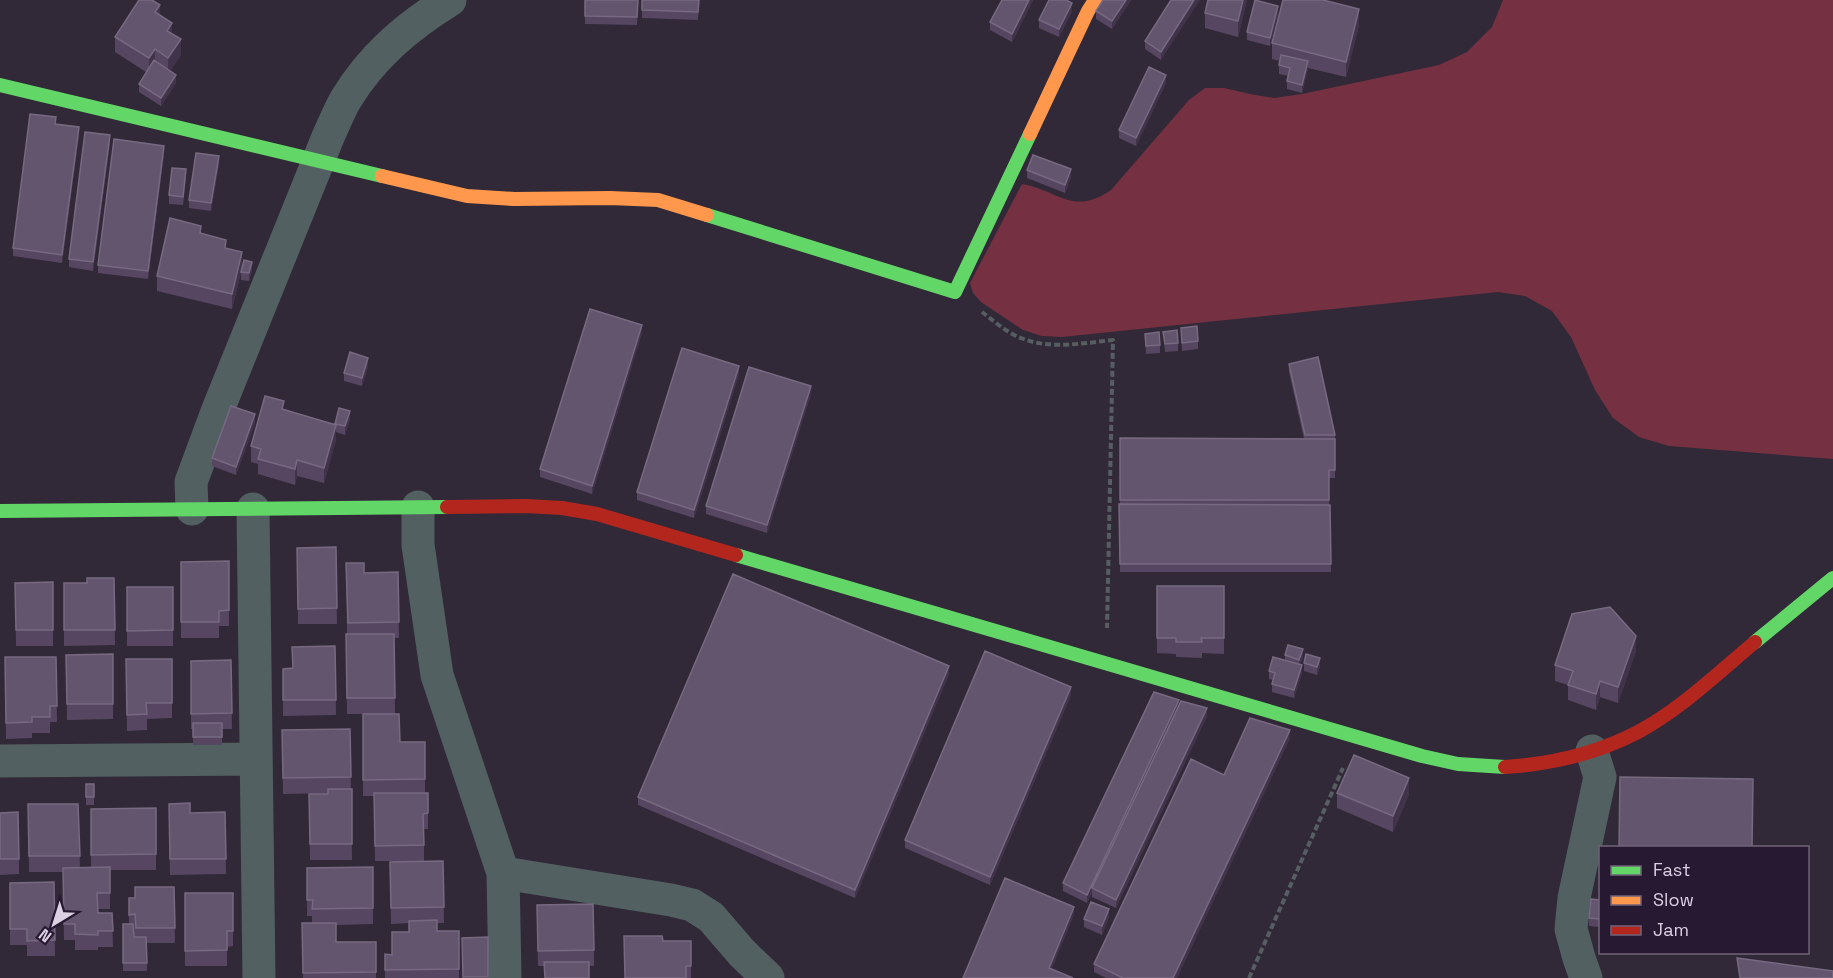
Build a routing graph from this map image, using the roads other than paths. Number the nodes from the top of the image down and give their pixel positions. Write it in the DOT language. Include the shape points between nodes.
graph roads {
  1 [pos="450,0"];
  2 [pos="1095,0"];
  3 [pos="0,85"];
  4 [pos="318,162"];
  5 [pos="418,507"];
  6 [pos="192,509"];
  7 [pos="253,509"];
  8 [pos="0,511"];
  9 [pos="1833,578"];
  10 [pos="1592,751"];
  11 [pos="256,759"];
  12 [pos="0,761"];
  13 [pos="503,873"];
  14 [pos="260,978"];
  15 [pos="505,978"];
  16 [pos="768,978"];
  17 [pos="1586,978"];
  1 -- 4 [label="street" via="397,37 368,66 345,100"];
  2 -- 4 [label="street" via="956,292 658,200 488,199 446,193"];
  3 -- 4 [label="street"];
  4 -- 6 [label="street" via="191,482"];
  5 -- 7 [label="street"];
  5 -- 10 [label="street" via="526,506 597,514 1458,764 1533,765"];
  5 -- 13 [label="street" via="418,545 437,675"];
  6 -- 7 [label="street"];
  6 -- 8 [label="street"];
  7 -- 11 [label="street"];
  9 -- 10 [label="street" via="1670,711 1639,731"];
  10 -- 17 [label="street" via="1600,777 1571,929"];
  11 -- 12 [label="street"];
  11 -- 14 [label="street"];
  13 -- 15 [label="street"];
  13 -- 16 [label="street" via="692,905 711,917"];
}
